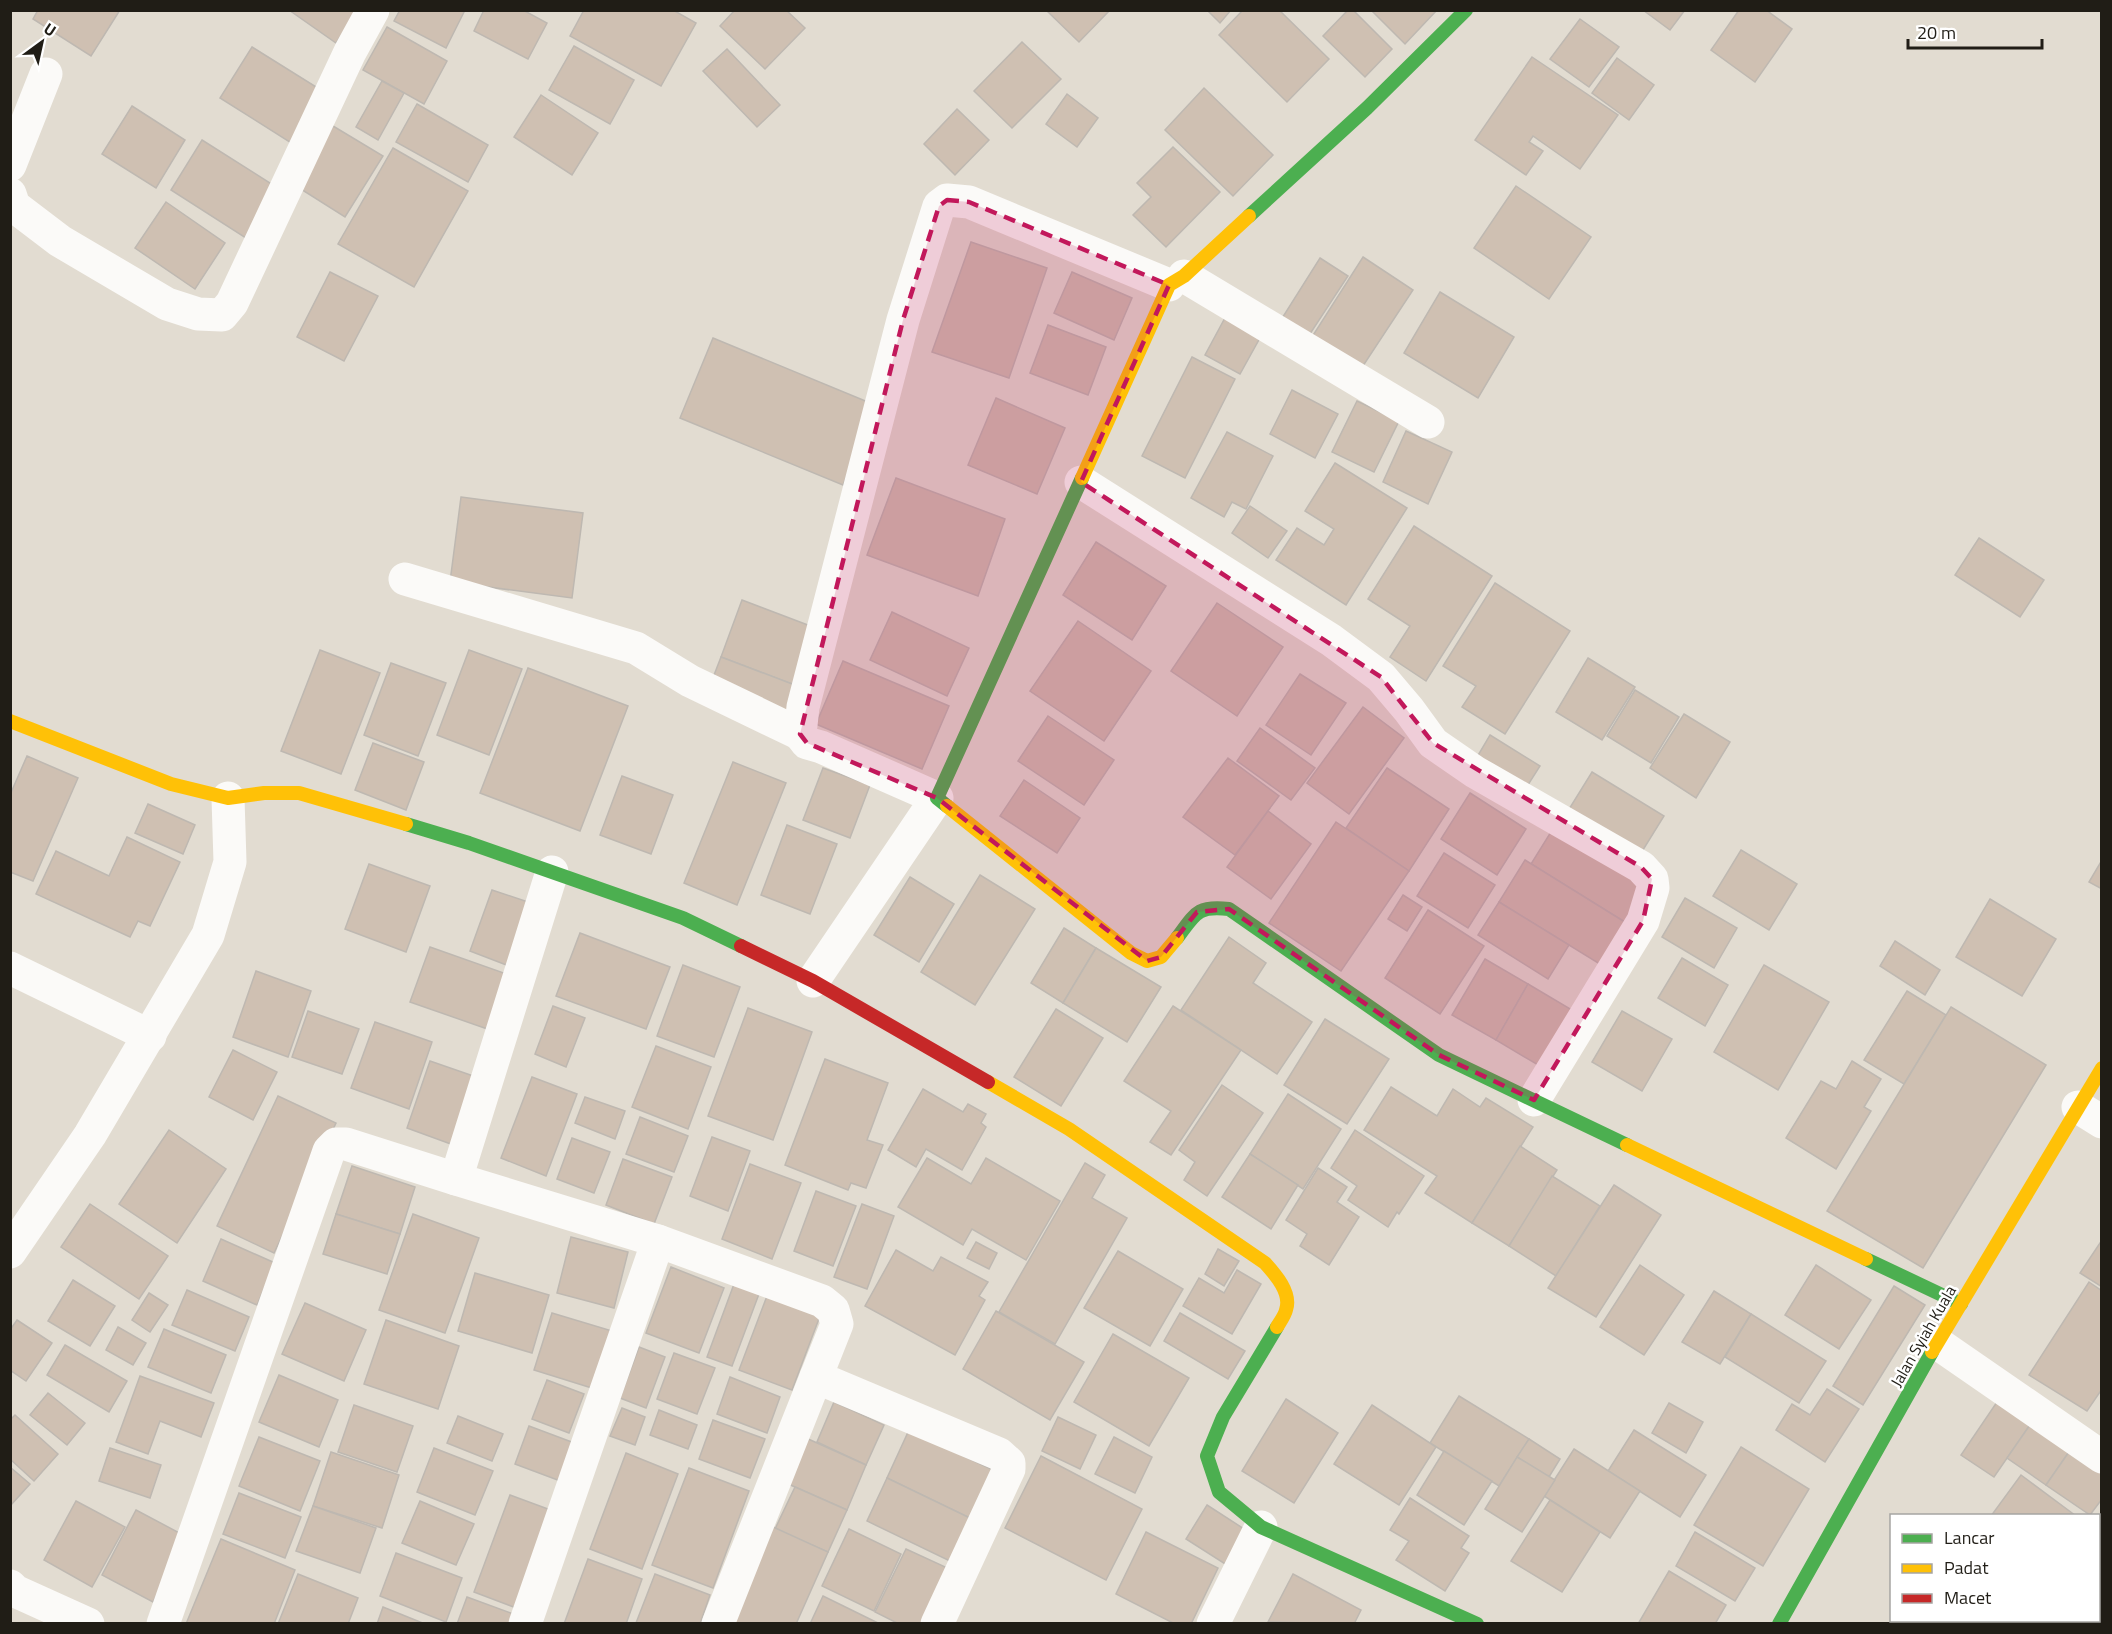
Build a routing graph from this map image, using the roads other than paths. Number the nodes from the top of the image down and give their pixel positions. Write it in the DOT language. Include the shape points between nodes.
graph roads {
  1 [pos="373,10"];
  2 [pos="1466,10"];
  3 [pos="46,74"];
  4 [pos="10,165"];
  5 [pos="10,194"];
  6 [pos="1176,280"];
  7 [pos="1428,422"];
  8 [pos="1081,482"];
  9 [pos="405,579"];
  10 [pos="10,722"];
  11 [pos="800,734"];
  12 [pos="228,798"];
  13 [pos="937,798"];
  14 [pos="552,872"];
  15 [pos="10,968"];
  16 [pos="813,981"];
  17 [pos="150,1036"];
  18 [pos="2102,1068"];
  19 [pos="1534,1100"];
  20 [pos="2090,1115"];
  21 [pos="456,1179"];
  22 [pos="658,1242"];
  23 [pos="12,1247"];
  24 [pos="1961,1304"];
  25 [pos="1937,1343"];
  26 [pos="816,1377"];
  27 [pos="2102,1456"];
  28 [pos="1260,1527"];
  29 [pos="10,1586"];
  30 [pos="47,1616"];
  31 [pos="88,1623"];
  32 [pos="163,1623"];
  33 [pos="525,1623"];
  34 [pos="718,1623"];
  35 [pos="938,1623"];
  36 [pos="1213,1623"];
  37 [pos="1477,1623"];
  38 [pos="1779,1623"];
  1 -- 5 [label="street" via="232,303 222,315 198,314 167,304 60,241 14,206"];
  2 -- 6 [label="street" via="1367,108"];
  3 -- 4 [label="street"];
  6 -- 7 [label="street"];
  6 -- 8 [label="street"];
  6 -- 11 [label="street" via="969,202 947,200 939,206 903,320 803,707"];
  8 -- 13 [label="street"];
  8 -- 19 [label="street" via="1331,640 1373,671 1433,743 1450,755 1641,867 1652,879 1643,921"];
  9 -- 11 [label="street" via="636,648 690,681"];
  10 -- 12 [label="street" via="171,784"];
  11 -- 13 [label="street" via="807,743"];
  12 -- 14 [label="street" via="299,793"];
  12 -- 17 [label="street" via="230,862 207,935"];
  13 -- 16 [label="street"];
  13 -- 19 [label="street" via="1131,953 1147,961 1161,957 1197,912 1211,907 1229,909 1439,1055"];
  14 -- 16 [label="street" via="683,918"];
  14 -- 21 [label="street"];
  15 -- 17 [label="street"];
  16 -- 28 [label="street" via="1070,1129 1266,1263 1279,1278 1286,1292 1287,1309 1223,1417 1207,1456 1219,1492"];
  17 -- 23 [label="street" via="90,1135"];
  18 -- 20 [label="street, Jalan Syiah Kuala"];
  19 -- 24 [label="street"];
  20 -- 24 [label="street, Jalan Syiah Kuala"];
  21 -- 22 [label="street"];
  21 -- 32 [label="street" via="346,1144 336,1144 329,1151"];
  22 -- 26 [label="street" via="822,1300 833,1310 837,1324"];
  22 -- 33 [label="street"];
  24 -- 25 [label="street, Jalan Syiah Kuala"];
  25 -- 27 [label="street"];
  25 -- 38 [label="street, Jalan Syiah Kuala"];
  26 -- 34 [label="street"];
  26 -- 35 [label="street" via="999,1454 1009,1463 1010,1469"];
  28 -- 36 [label="street"];
  28 -- 37 [label="street"];
  29 -- 30 [label="street"];
  30 -- 31 [label="street"];
}
